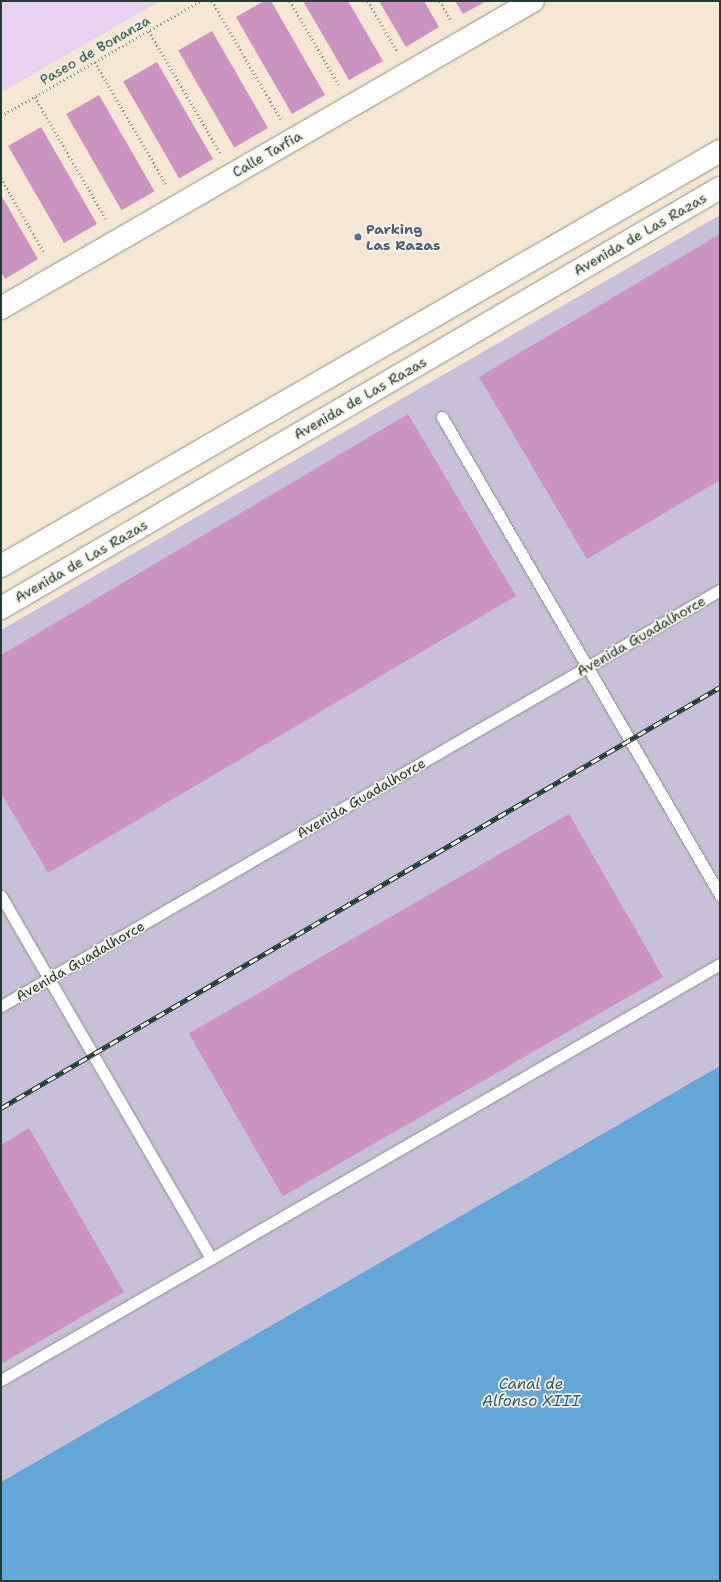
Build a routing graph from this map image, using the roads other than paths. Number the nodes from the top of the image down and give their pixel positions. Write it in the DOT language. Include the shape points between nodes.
graph roads {
  1 [pos="533,1"];
  2 [pos="720,151"];
  3 [pos="720,188"];
  4 [pos="1,308"];
  5 [pos="442,417"];
  6 [pos="1,566"];
  7 [pos="720,590"];
  8 [pos="1,608"];
  9 [pos="587,667"];
  10 [pos="720,895"];
  11 [pos="1,896"];
  12 [pos="720,964"];
  13 [pos="49,979"];
  14 [pos="1,1006"];
  15 [pos="211,1258"];
  16 [pos="1,1380"];
  1 -- 4 [label="main road, Calle Tarfia"];
  2 -- 6 [label="main road"];
  3 -- 8 [label="main road, Avenida de Las Razas"];
  5 -- 9 [label="lane"];
  7 -- 9 [label="lane, Avenida Guadalhorce"];
  9 -- 10 [label="lane"];
  9 -- 13 [label="lane, Avenida Guadalhorce"];
  11 -- 13 [label="lane"];
  12 -- 15 [label="lane"];
  13 -- 14 [label="lane, Avenida Guadalhorce"];
  13 -- 15 [label="lane"];
  15 -- 16 [label="lane"];
}
